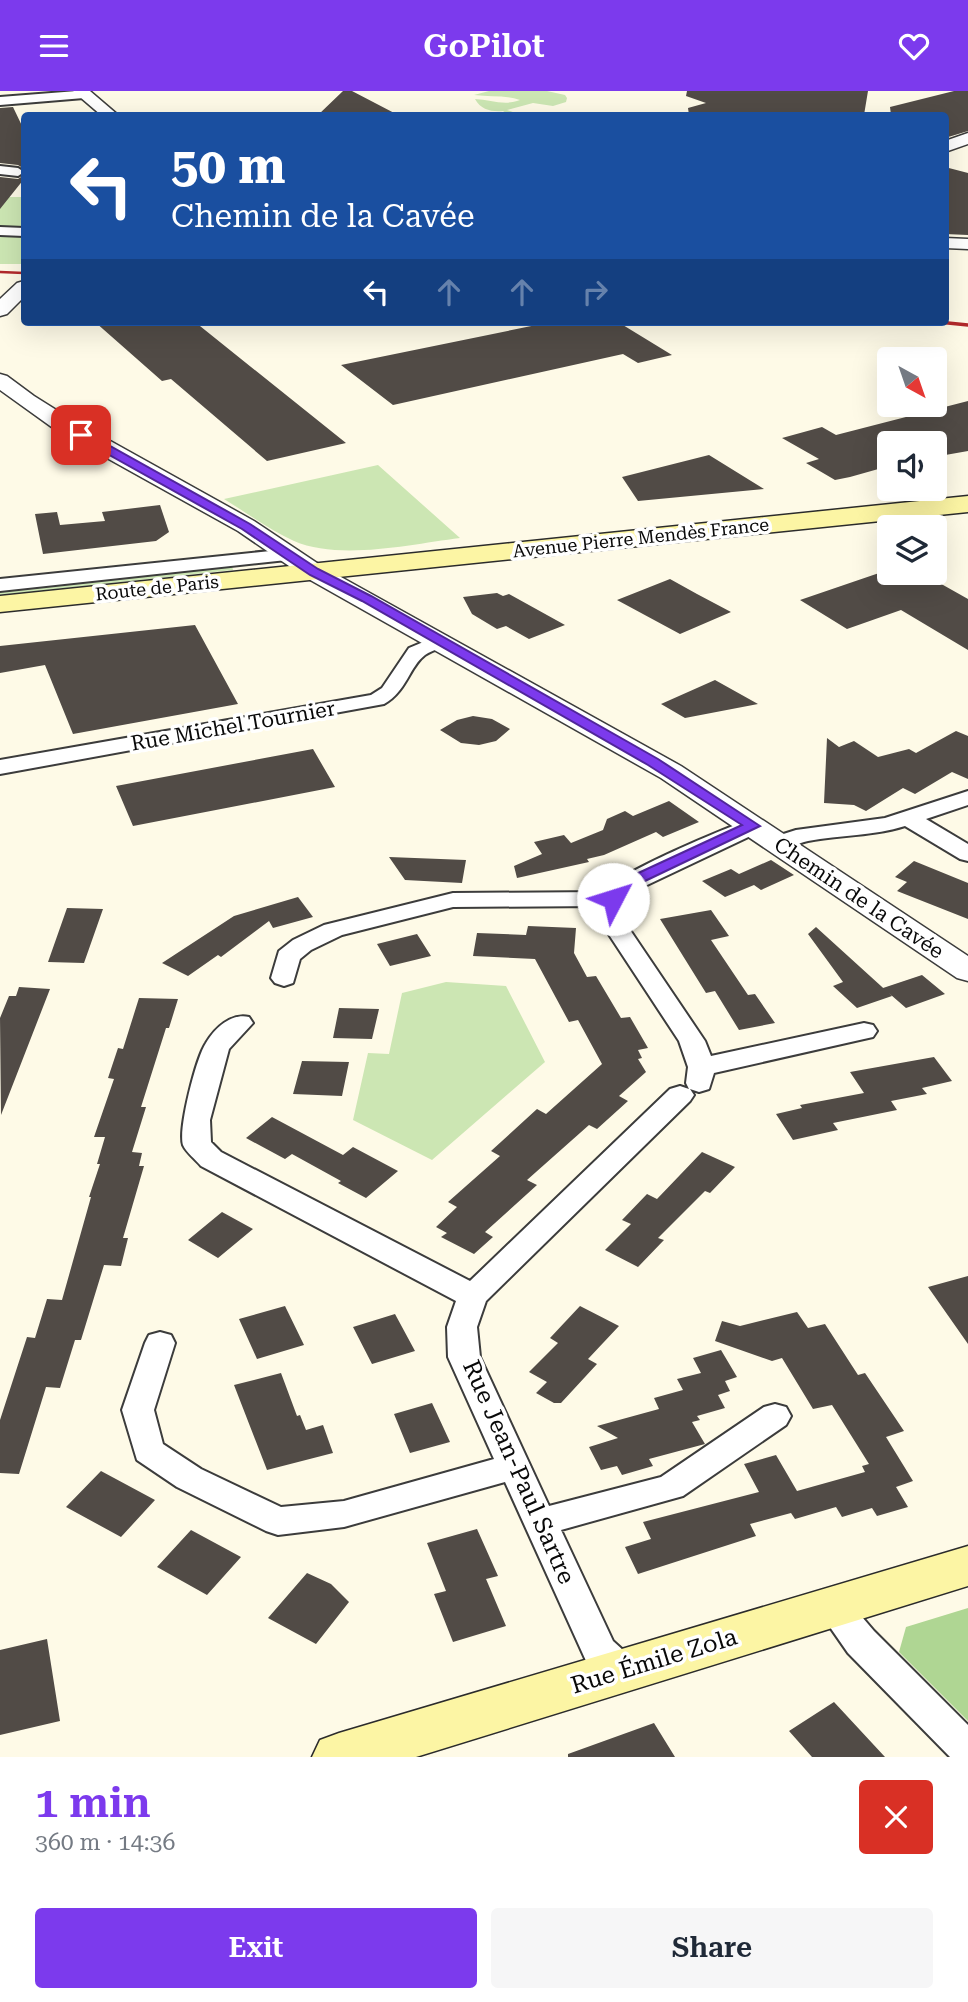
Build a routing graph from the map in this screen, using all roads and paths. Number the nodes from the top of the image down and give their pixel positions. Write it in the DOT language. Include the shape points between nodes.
graph roads {
  1 [pos="83,92"];
  2 [pos="0,101"];
  3 [pos="106,112"];
  4 [pos="968,138"];
  5 [pos="949,145"];
  6 [pos="0,170"];
  7 [pos="18,172"];
  8 [pos="0,231"];
  9 [pos="21,232"];
  10 [pos="949,243"];
  11 [pos="968,244"];
  12 [pos="21,290"];
  13 [pos="0,310"];
  14 [pos="0,380"];
  15 [pos="968,504"];
  16 [pos="289,555"];
  17 [pos="314,572"];
  18 [pos="0,585"];
  19 [pos="0,604"];
  20 [pos="440,641"];
  21 [pos="0,767"];
  22 [pos="968,798"];
  23 [pos="908,818"];
  24 [pos="753,826"];
  25 [pos="779,843"];
  26 [pos="968,855"];
  27 [pos="613,899"];
  28 [pos="968,971"];
  29 [pos="284,978"];
  30 [pos="240,1023"];
  31 [pos="864,1031"];
  32 [pos="693,1082"];
  33 [pos="473,1296"];
  34 [pos="160,1343"];
  35 [pos="775,1416"];
  36 [pos="515,1466"];
  37 [pos="542,1522"];
  38 [pos="968,1566"];
  39 [pos="833,1607"];
  40 [pos="621,1671"];
  41 [pos="968,1750"];
  42 [pos="339,1757"];
  1 -- 2 [label="street"];
  1 -- 3 [label="street"];
  4 -- 5 [label="street"];
  6 -- 7 [label="street"];
  8 -- 9 [label="street"];
  10 -- 11 [label="street"];
  12 -- 13 [label="street"];
  14 -- 16 [label="street, Chemin de la Cavée" via="61,423 246,526"];
  15 -- 17 [label="main road, Avenue Pierre Mendès France"];
  16 -- 17 [label="street, Chemin de la Cavée"];
  16 -- 18 [label="street"];
  17 -- 19 [label="main road, Route de Paris"];
  17 -- 20 [label="street, Chemin de la Cavée"];
  20 -- 21 [label="street, Rue Michel Tournier" via="416,652 390,692 377,700"];
  20 -- 24 [label="street, Chemin de la Cavée" via="671,772"];
  22 -- 23 [label="street"];
  23 -- 25 [label="street"];
  23 -- 26 [label="street"];
  24 -- 25 [label="street, Chemin de la Cavée"];
  24 -- 27 [label="street" via="639,878 615,892"];
  25 -- 28 [label="street, Chemin de la Cavée"];
  27 -- 29 [label="street" via="453,900 333,930 288,956"];
  27 -- 32 [label="street" via="614,925 692,1041"];
  30 -- 33 [label="street" via="217,1046 196,1120 197,1144 211,1159"];
  31 -- 32 [label="street"];
  32 -- 33 [label="street, Rue Jean-Paul Sartre"];
  33 -- 36 [label="street, Rue Jean-Paul Sartre" via="462,1327 464,1357"];
  34 -- 36 [label="street" via="138,1410 149,1451 188,1478 278,1521 344,1514"];
  35 -- 37 [label="street" via="670,1487"];
  36 -- 37 [label="street, Rue Jean-Paul Sartre"];
  37 -- 40 [label="street, Rue Jean-Paul Sartre" via="600,1652"];
  38 -- 39 [label="main road, Rue Émile Zola"];
  39 -- 40 [label="main road, Rue Émile Zola"];
  39 -- 41 [label="street" via="861,1642"];
  40 -- 42 [label="main road, Rue Émile Zola"];
}
